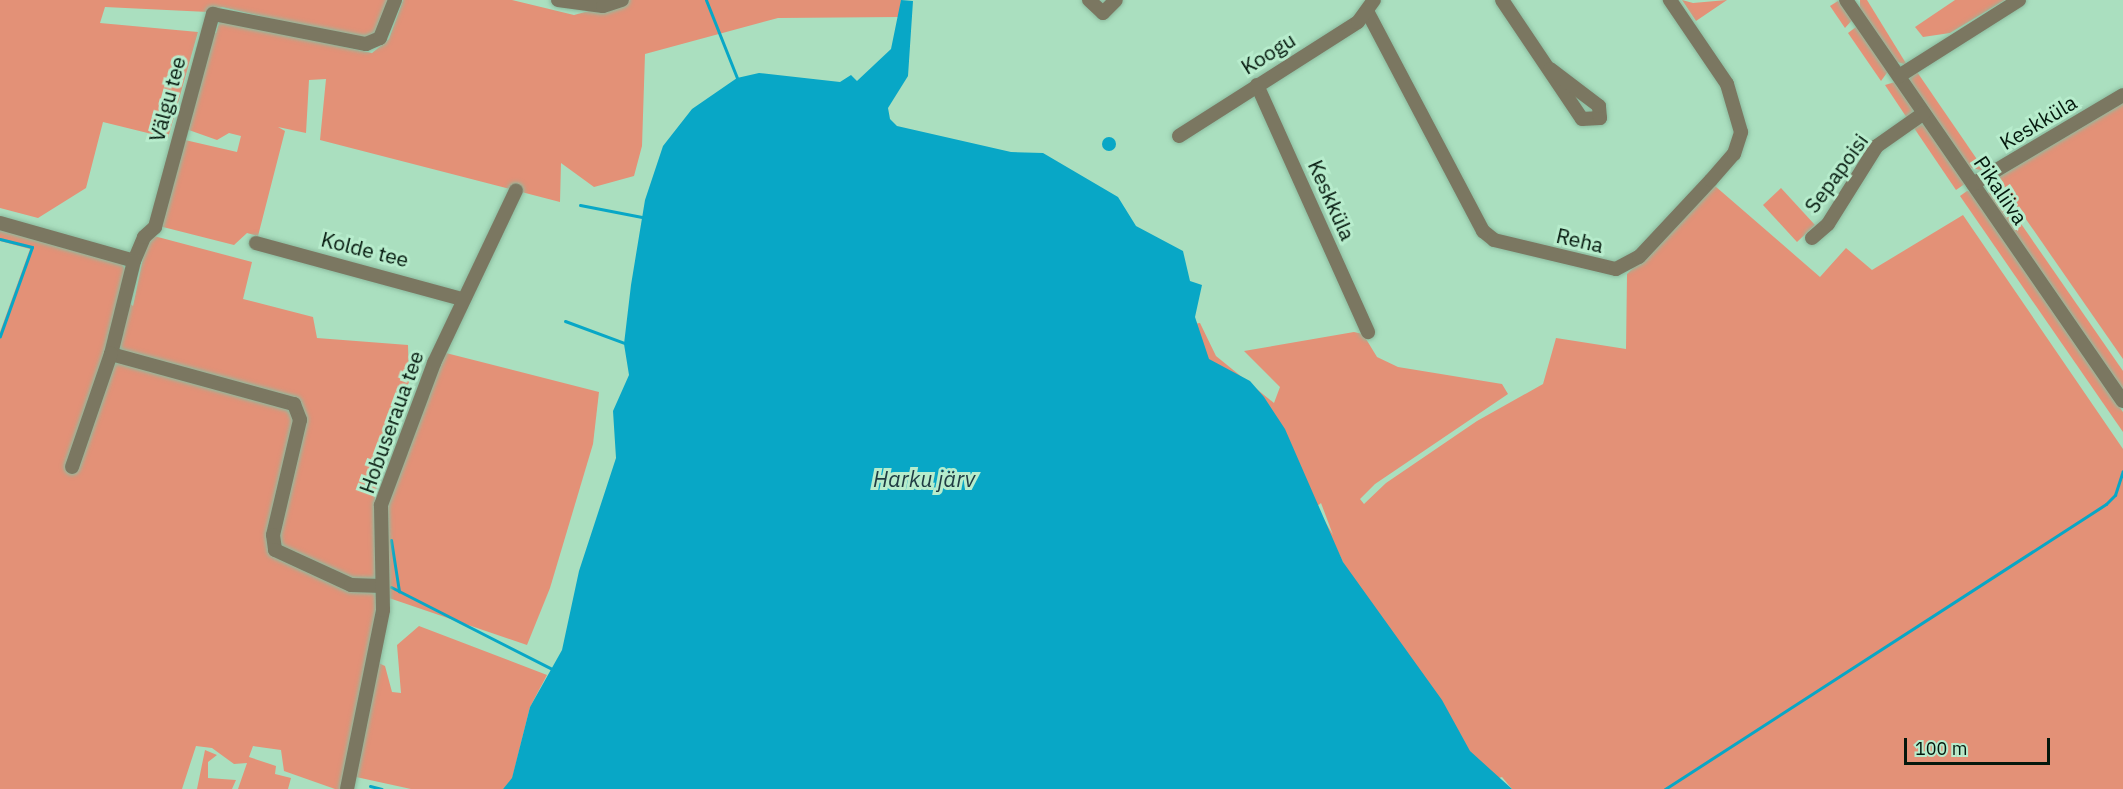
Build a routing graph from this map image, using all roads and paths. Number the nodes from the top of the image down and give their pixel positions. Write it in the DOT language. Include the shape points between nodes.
graph roads {
  1 [pos="394,0"];
  2 [pos="558,0"];
  3 [pos="622,0"];
  4 [pos="1089,0"];
  5 [pos="1116,0"];
  6 [pos="1502,0"];
  7 [pos="1670,0"];
  8 [pos="1848,0"];
  9 [pos="2019,0"];
  10 [pos="1370,6"];
  11 [pos="1550,69"];
  12 [pos="1899,76"];
  13 [pos="1257,85"];
  14 [pos="2123,95"];
  15 [pos="1924,113"];
  16 [pos="1179,136"];
  17 [pos="1973,184"];
  18 [pos="516,190"];
  19 [pos="0,224"];
  20 [pos="1812,238"];
  21 [pos="256,243"];
  22 [pos="134,261"];
  23 [pos="462,299"];
  24 [pos="1368,332"];
  25 [pos="111,354"];
  26 [pos="2123,402"];
  27 [pos="72,467"];
  28 [pos="382,586"];
  29 [pos="347,789"];
  1 -- 22 [label="street, Välgu tee" via="380,38 366,44 213,14 155,227 144,237"];
  2 -- 3 [label="street" via="603,6"];
  4 -- 5 [label="street" via="1102,13"];
  6 -- 11 [label="street"];
  7 -- 10 [label="street, Reha" via="1727,84 1741,132 1734,154 1711,180 1639,257 1616,269 1494,240 1483,231"];
  8 -- 12 [label="street, Pikaliiva"];
  9 -- 12 [label="street"];
  10 -- 13 [label="street, Koogu"];
  12 -- 15 [label="street, Pikaliiva"];
  13 -- 16 [label="street, Koogu"];
  13 -- 24 [label="street, Keskküla"];
  14 -- 17 [label="street, Keskküla"];
  15 -- 17 [label="street, Pikaliiva"];
  15 -- 20 [label="street, Sepapoisi" via="1877,146 1828,224"];
  17 -- 26 [label="street, Pikaliiva"];
  18 -- 23 [label="street, Hobuseraua tee"];
  19 -- 22 [label="street"];
  21 -- 23 [label="street, Kolde tee"];
  22 -- 25 [label="street"];
  23 -- 28 [label="street, Hobuseraua tee" via="381,505"];
  25 -- 27 [label="street"];
  25 -- 28 [label="street" via="294,404 300,420 273,535 275,550 351,585"];
  28 -- 29 [label="street, Hobuseraua tee" via="381,621"];
}
